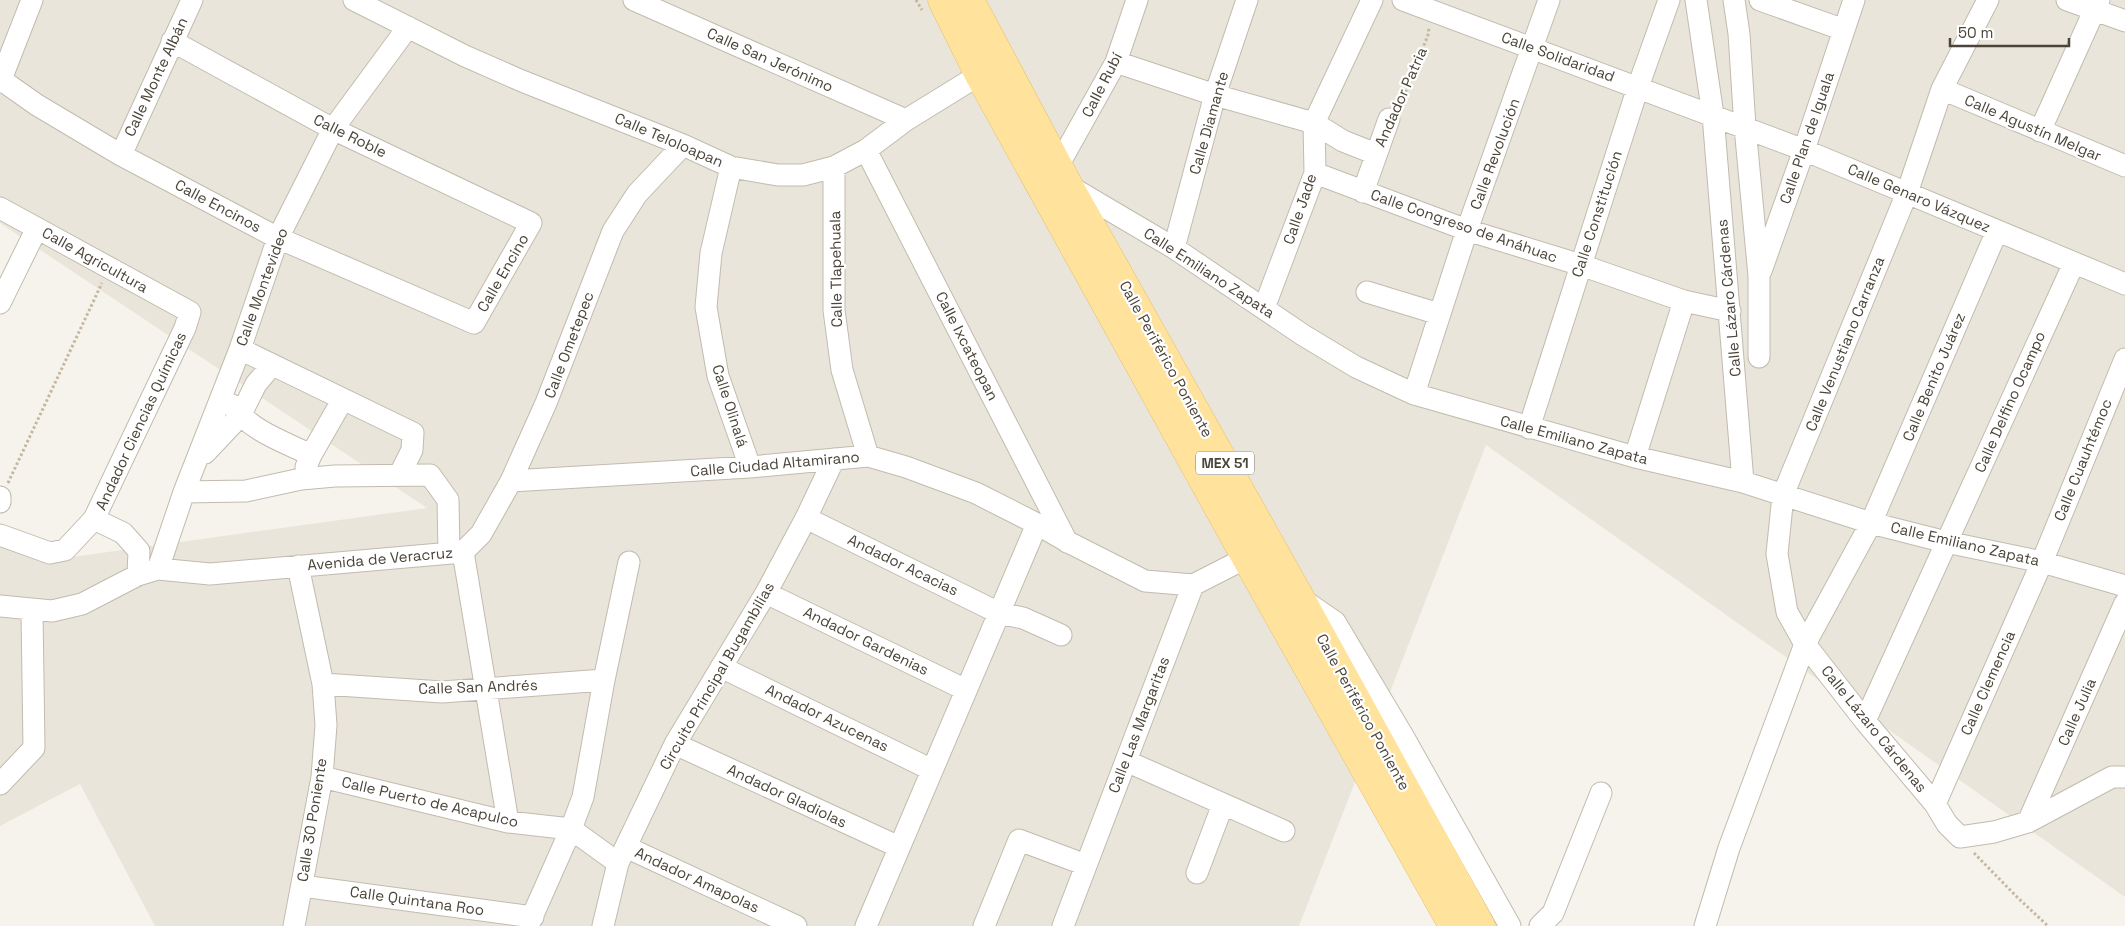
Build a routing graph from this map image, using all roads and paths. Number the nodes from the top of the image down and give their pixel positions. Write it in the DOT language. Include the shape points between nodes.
graph roads {
  1 [pos="32,0"];
  2 [pos="192,0"];
  3 [pos="354,0"];
  4 [pos="634,0"];
  5 [pos="942,0"];
  6 [pos="970,0"];
  7 [pos="1137,0"];
  8 [pos="1247,0"];
  9 [pos="1372,0"];
  10 [pos="1403,0"];
  11 [pos="1549,0"];
  12 [pos="1669,0"];
  13 [pos="1696,0"];
  14 [pos="1734,0"];
  15 [pos="1760,0"];
  16 [pos="1854,0"];
  17 [pos="1988,0"];
  18 [pos="2066,0"];
  19 [pos="2097,5"];
  20 [pos="1430,9"];
  21 [pos="2125,21"];
  22 [pos="408,26"];
  23 [pos="1844,30"];
  24 [pos="172,41"];
  25 [pos="1533,49"];
  26 [pos="1116,62"];
  27 [pos="979,75"];
  28 [pos="0,80"];
  29 [pos="1638,87"];
  30 [pos="1942,89"];
  31 [pos="1215,95"];
  32 [pos="1713,115"];
  33 [pos="906,120"];
  34 [pos="1389,120"];
  35 [pos="1314,123"];
  36 [pos="1745,127"];
  37 [pos="332,129"];
  38 [pos="2040,131"];
  39 [pos="684,145"];
  40 [pos="866,150"];
  41 [pos="1804,150"];
  42 [pos="1376,154"];
  43 [pos="121,155"];
  44 [pos="731,166"];
  45 [pos="2125,166"];
  46 [pos="834,167"];
  47 [pos="1315,173"];
  48 [pos="1064,176"];
  49 [pos="1363,192"];
  50 [pos="1907,193"];
  51 [pos="0,208"];
  52 [pos="531,223"];
  53 [pos="37,228"];
  54 [pos="1467,230"];
  55 [pos="1997,231"];
  56 [pos="278,238"];
  57 [pos="1174,248"];
  58 [pos="2074,262"];
  59 [pos="1581,265"];
  60 [pos="109,269"];
  61 [pos="1759,276"];
  62 [pos="2125,284"];
  63 [pos="1367,292"];
  64 [pos="1684,301"];
  65 [pos="0,303"];
  66 [pos="1264,308"];
  67 [pos="1730,311"];
  68 [pos="190,312"];
  69 [pos="1439,314"];
  70 [pos="474,323"];
  71 [pos="240,349"];
  72 [pos="1759,357"];
  73 [pos="2125,359"];
  74 [pos="272,365"];
  75 [pos="223,392"];
  76 [pos="1414,394"];
  77 [pos="343,399"];
  78 [pos="240,416"];
  79 [pos="1529,428"];
  80 [pos="311,455"];
  81 [pos="868,456"];
  82 [pos="1635,458"];
  83 [pos="834,459"];
  84 [pos="197,462"];
  85 [pos="750,467"];
  86 [pos="400,474"];
  87 [pos="301,479"];
  88 [pos="511,481"];
  89 [pos="1744,482"];
  90 [pos="184,492"];
  91 [pos="1783,495"];
  92 [pos="0,499"];
  93 [pos="806,518"];
  94 [pos="94,519"];
  95 [pos="1871,523"];
  96 [pos="1037,524"];
  97 [pos="0,535"];
  98 [pos="1068,542"];
  99 [pos="1946,542"];
  100 [pos="456,553"];
  101 [pos="1246,558"];
  102 [pos="629,562"];
  103 [pos="2042,562"];
  104 [pos="298,566"];
  105 [pos="158,570"];
  106 [pos="138,576"];
  107 [pos="1193,586"];
  108 [pos="2125,586"];
  109 [pos="766,592"];
  110 [pos="1301,599"];
  111 [pos="2125,602"];
  112 [pos="0,606"];
  113 [pos="32,611"];
  114 [pos="999,613"];
  115 [pos="1061,635"];
  116 [pos="1805,644"];
  117 [pos="721,667"];
  118 [pos="604,680"];
  119 [pos="323,684"];
  120 [pos="486,689"];
  121 [pos="966,690"];
  122 [pos="1865,721"];
  123 [pos="675,744"];
  124 [pos="1126,761"];
  125 [pos="932,770"];
  126 [pos="322,777"];
  127 [pos="2125,777"];
  128 [pos="0,784"];
  129 [pos="1601,793"];
  130 [pos="1222,804"];
  131 [pos="1935,804"];
  132 [pos="508,822"];
  133 [pos="2028,822"];
  134 [pos="571,829"];
  135 [pos="1284,831"];
  136 [pos="1960,838"];
  137 [pos="899,847"];
  138 [pos="622,855"];
  139 [pos="1086,865"];
  140 [pos="1197,873"];
  141 [pos="302,886"];
  142 [pos="530,921"];
  143 [pos="294,926"];
  144 [pos="603,926"];
  145 [pos="796,926"];
  146 [pos="866,926"];
  147 [pos="984,926"];
  148 [pos="1063,926"];
  149 [pos="1453,926"];
  150 [pos="1481,926"];
  151 [pos="1510,926"];
  152 [pos="1540,926"];
  153 [pos="1705,926"];
  154 [pos="2048,926"];
  1 -- 28 [label="street"];
  2 -- 24 [label="street, Calle Monte Albán"];
  3 -- 22 [label="street, Calle Teloloapan"];
  4 -- 33 [label="street, Calle San Jerónimo"];
  5 -- 27 [label="main road, Calle Periférico Poniente / MEX 51"];
  6 -- 48 [label="main road, Calle Periférico Poniente / MEX 51"];
  7 -- 26 [label="street, Calle Rubí"];
  8 -- 31 [label="street, Calle Diamante"];
  9 -- 35 [label="street, Calle Jade"];
  10 -- 20 [label="street, Calle Solidaridad"];
  11 -- 25 [label="street, Calle Revolución"];
  12 -- 29 [label="street, Calle Constitución"];
  13 -- 32 [label="street, Calle Lázaro Cárdenas"];
  14 -- 36 [label="street"];
  15 -- 23 [label="street"];
  16 -- 23 [label="street, Calle Plan de Iguala"];
  17 -- 30 [label="street, Calle Venustiano Carranza"];
  18 -- 19 [label="street"];
  19 -- 21 [label="street"];
  19 -- 38 [label="street"];
  20 -- 25 [label="street, Calle Solidaridad"];
  20 -- 34 [label="path, Andador Patria" via="1428,36 1400,108"];
  22 -- 37 [label="street, Calle Montevideo"];
  22 -- 39 [label="street, Calle Teloloapan" via="465,56"];
  23 -- 41 [label="street, Calle Plan de Iguala"];
  24 -- 37 [label="street, Calle Roble"];
  24 -- 43 [label="street, Calle Monte Albán"];
  25 -- 29 [label="street, Calle Solidaridad"];
  25 -- 54 [label="street, Calle Revolución"];
  26 -- 31 [label="street"];
  26 -- 48 [label="street, Calle Rubí"];
  27 -- 33 [label="street, Calle Teloloapan"];
  27 -- 101 [label="main road, Calle Periférico Poniente / MEX 51"];
  28 -- 43 [label="street, Calle Encinos" via="36,106"];
  29 -- 32 [label="street, Calle Solidaridad"];
  29 -- 59 [label="street, Calle Constitución"];
  30 -- 38 [label="street, Calle Agustín Melgar"];
  30 -- 50 [label="street, Calle Venustiano Carranza"];
  31 -- 35 [label="street"];
  31 -- 57 [label="street, Calle Diamante"];
  32 -- 36 [label="street, Calle Genaro Vázquez"];
  32 -- 67 [label="street, Calle Lázaro Cárdenas"];
  33 -- 40 [label="street, Calle Teloloapan"];
  34 -- 42 [label="street, Andador Patria"];
  35 -- 42 [label="street" via="1343,141"];
  35 -- 47 [label="street, Calle Jade"];
  36 -- 41 [label="street, Calle Genaro Vázquez"];
  36 -- 61 [label="street"];
  37 -- 52 [label="street, Calle Roble"];
  37 -- 56 [label="street, Calle Montevideo"];
  38 -- 45 [label="street, Calle Agustín Melgar"];
  39 -- 44 [label="street, Calle Teloloapan"];
  39 -- 88 [label="street, Calle Ometepec" via="637,194 612,231 549,395"];
  40 -- 46 [label="street, Calle Teloloapan"];
  40 -- 98 [label="street, Calle Ixcateopan"];
  41 -- 50 [label="street, Calle Genaro Vázquez"];
  41 -- 61 [label="street, Calle Plan de Iguala"];
  42 -- 49 [label="street, Andador Patria"];
  43 -- 56 [label="street, Calle Encinos"];
  44 -- 46 [label="street, Calle Teloloapan" via="778,175 803,174"];
  44 -- 85 [label="street, Calle Olinalá" via="711,253 706,307 718,376"];
  46 -- 81 [label="street, Calle Tlapehuala" via="835,320 842,370"];
  47 -- 49 [label="street, Calle Congreso de Anáhuac"];
  47 -- 66 [label="street, Calle Jade"];
  48 -- 57 [label="street, Calle Emiliano Zapata"];
  48 -- 110 [label="main road, Calle Periférico Poniente / MEX 51"];
  49 -- 54 [label="street, Calle Congreso de Anáhuac"];
  50 -- 55 [label="street, Calle Genaro Vázquez"];
  50 -- 91 [label="street, Calle Venustiano Carranza"];
  51 -- 53 [label="street, Calle Agricultura"];
  52 -- 70 [label="street, Calle Encino"];
  53 -- 60 [label="street, Calle Agricultura"];
  53 -- 65 [label="street"];
  54 -- 59 [label="street, Calle Congreso de Anáhuac"];
  54 -- 69 [label="street, Calle Revolución"];
  55 -- 58 [label="street, Calle Genaro Vázquez"];
  55 -- 95 [label="street, Calle Benito Juárez"];
  56 -- 70 [label="street, Calle Encinos"];
  56 -- 71 [label="street, Calle Montevideo"];
  57 -- 66 [label="street, Calle Emiliano Zapata"];
  58 -- 62 [label="street, Calle Genaro Vázquez"];
  58 -- 99 [label="street, Calle Delfino Ocampo"];
  59 -- 64 [label="street, Calle Congreso de Anáhuac"];
  59 -- 79 [label="street, Calle Constitución"];
  60 -- 68 [label="street, Calle Agricultura"];
  60 -- 92 [label="path"];
  61 -- 72 [label="street"];
  63 -- 69 [label="street"];
  64 -- 67 [label="street, Calle Congreso de Anáhuac"];
  64 -- 82 [label="street"];
  66 -- 76 [label="street, Calle Emiliano Zapata" via="1356,367"];
  67 -- 89 [label="street, Calle Lázaro Cárdenas"];
  68 -- 94 [label="street, Andador Ciencias Químicas"];
  69 -- 76 [label="street, Calle Revolución"];
  71 -- 74 [label="street"];
  71 -- 75 [label="street, Calle Montevideo"];
  73 -- 103 [label="street, Calle Cuauhtémoc"];
  74 -- 77 [label="street"];
  74 -- 78 [label="street" via="256,384"];
  75 -- 78 [label="street"];
  75 -- 84 [label="street, Calle Montevideo"];
  76 -- 79 [label="street, Calle Emiliano Zapata"];
  77 -- 80 [label="street"];
  77 -- 86 [label="street" via="412,433 412,450"];
  78 -- 80 [label="street" via="259,430"];
  78 -- 84 [label="street"];
  79 -- 82 [label="street, Calle Emiliano Zapata"];
  80 -- 87 [label="street"];
  81 -- 83 [label="street, Calle Ciudad Altamirano"];
  81 -- 96 [label="street, Calle Ciudad Altamirano" via="906,466 976,493"];
  82 -- 89 [label="street, Calle Emiliano Zapata"];
  83 -- 85 [label="street, Calle Ciudad Altamirano"];
  83 -- 93 [label="street, Circuito Principal Bugambilias"];
  84 -- 90 [label="street, Calle Montevideo"];
  85 -- 88 [label="street, Calle Ciudad Altamirano"];
  86 -- 87 [label="street"];
  86 -- 100 [label="street" via="430,475 448,500"];
  87 -- 90 [label="street" via="246,490"];
  88 -- 100 [label="street, Calle Ometepec" via="481,534"];
  89 -- 91 [label="street, Calle Emiliano Zapata"];
  90 -- 105 [label="street, Calle Montevideo"];
  91 -- 95 [label="street, Calle Emiliano Zapata"];
  91 -- 116 [label="street, Calle Lázaro Cárdenas" via="1777,554 1787,612"];
  93 -- 109 [label="street, Circuito Principal Bugambilias"];
  93 -- 114 [label="street, Andador Acacias"];
  94 -- 97 [label="street, Andador Ciencias Químicas" via="65,550 50,553"];
  94 -- 106 [label="street" via="123,533 139,551"];
  95 -- 99 [label="street, Calle Emiliano Zapata"];
  95 -- 116 [label="street, Calle Benito Juárez"];
  96 -- 98 [label="street, Calle Ciudad Altamirano"];
  96 -- 114 [label="street"];
  98 -- 107 [label="street, Calle Ciudad Altamirano" via="1145,581"];
  99 -- 103 [label="street, Calle Emiliano Zapata"];
  99 -- 122 [label="street, Calle Delfino Ocampo"];
  100 -- 104 [label="street, Avenida de Veracruz"];
  100 -- 120 [label="street"];
  101 -- 107 [label="street"];
  101 -- 149 [label="main road, Calle Periférico Poniente / MEX 51"];
  102 -- 118 [label="street"];
  103 -- 108 [label="street, Calle Emiliano Zapata"];
  103 -- 131 [label="street, Calle Clemencia"];
  104 -- 105 [label="street, Avenida de Veracruz" via="210,574"];
  104 -- 119 [label="street, Calle 30 Poniente"];
  105 -- 106 [label="street"];
  106 -- 113 [label="street" via="82,604 52,612"];
  107 -- 124 [label="street, Calle Las Margaritas"];
  109 -- 117 [label="street, Circuito Principal Bugambilias"];
  109 -- 121 [label="street, Andador Gardenias"];
  110 -- 150 [label="main road, Calle Periférico Poniente / MEX 51"];
  110 -- 151 [label="street" via="1335,622"];
  111 -- 133 [label="street, Calle Julia"];
  112 -- 113 [label="street"];
  113 -- 128 [label="street" via="34,748"];
  114 -- 115 [label="street, Andador Acacias" via="1023,618"];
  114 -- 121 [label="street"];
  116 -- 122 [label="street, Calle Lázaro Cárdenas"];
  116 -- 153 [label="street, Calle Benito Juárez" via="1729,848"];
  117 -- 123 [label="street, Circuito Principal Bugambilias"];
  117 -- 125 [label="street, Andador Azucenas"];
  118 -- 120 [label="street, Calle San Andrés"];
  118 -- 134 [label="street" via="583,797"];
  119 -- 120 [label="street, Calle San Andrés" via="442,692"];
  119 -- 126 [label="street, Calle 30 Poniente" via="326,725"];
  120 -- 132 [label="street"];
  121 -- 125 [label="street"];
  122 -- 131 [label="street, Calle Lázaro Cárdenas"];
  123 -- 137 [label="street, Andador Gladiolas"];
  123 -- 138 [label="street, Circuito Principal Bugambilias"];
  124 -- 130 [label="street"];
  124 -- 139 [label="street, Calle Las Margaritas"];
  125 -- 137 [label="street"];
  126 -- 132 [label="street, Calle Puerto de Acapulco"];
  126 -- 141 [label="street, Calle 30 Poniente"];
  127 -- 133 [label="street" via="2112,777"];
  129 -- 152 [label="street" via="1553,913"];
  130 -- 135 [label="street"];
  130 -- 140 [label="street"];
  131 -- 136 [label="street, Calle Lázaro Cárdenas"];
  132 -- 134 [label="street, Calle Puerto de Acapulco"];
  133 -- 136 [label="street"];
  134 -- 138 [label="street, Calle Puerto de Acapulco"];
  134 -- 142 [label="street"];
  136 -- 154 [label="path"];
  137 -- 146 [label="street"];
  138 -- 144 [label="street, Circuito Principal Bugambilias"];
  138 -- 145 [label="street, Andador Amapolas"];
  139 -- 147 [label="street" via="1019,840"];
  139 -- 148 [label="street, Calle Las Margaritas"];
  141 -- 142 [label="street, Calle Quintana Roo"];
  141 -- 143 [label="street, Calle 30 Poniente"];
}
